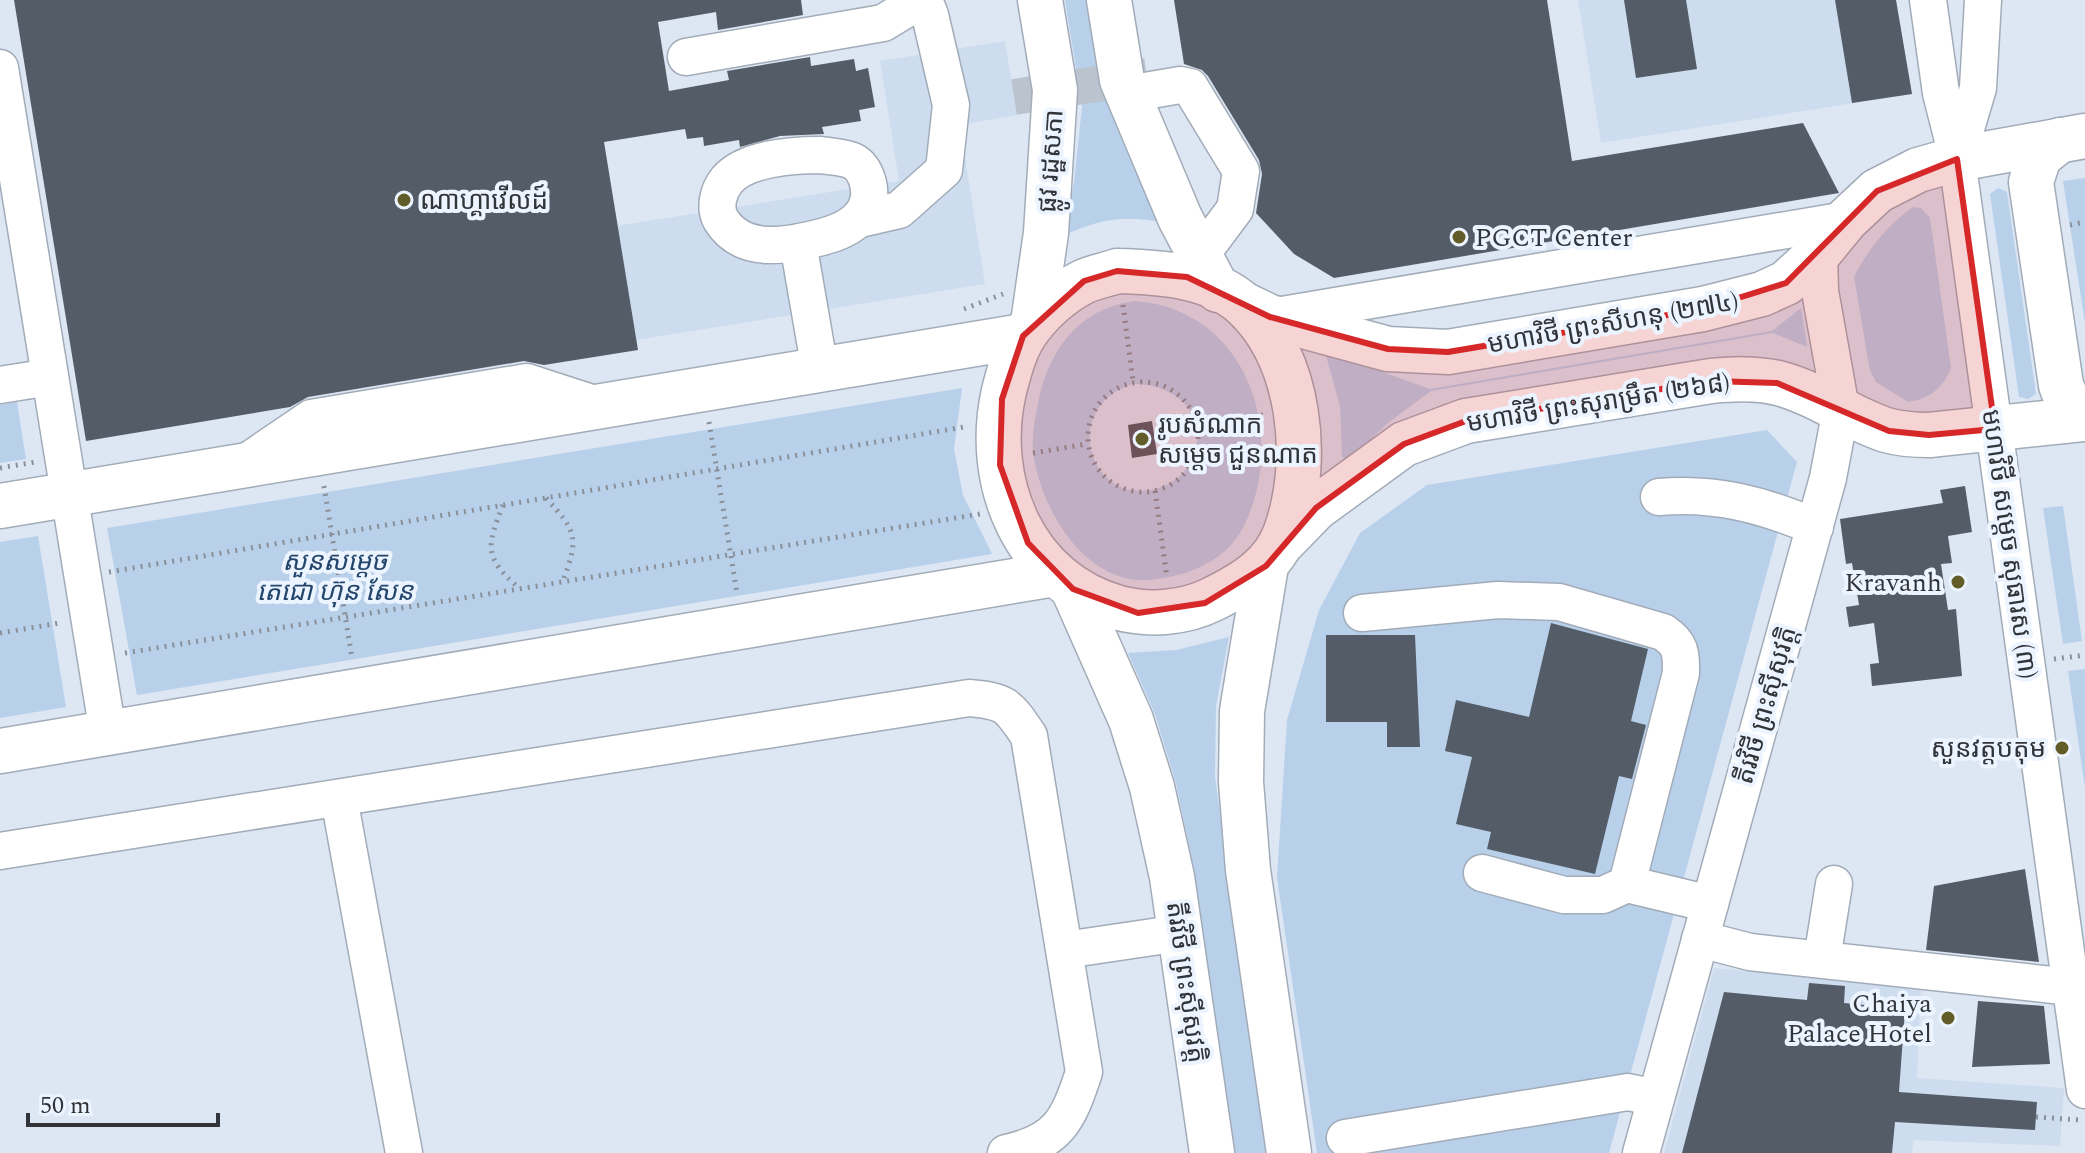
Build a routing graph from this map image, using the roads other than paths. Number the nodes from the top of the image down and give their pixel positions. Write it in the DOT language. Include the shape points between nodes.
graph roads {
  1 [pos="912,0"];
  2 [pos="924,0"];
  3 [pos="1040,0"];
  4 [pos="1109,0"];
  5 [pos="1928,0"];
  6 [pos="1983,0"];
  7 [pos="686,57"];
  8 [pos="0,68"];
  9 [pos="1128,94"];
  10 [pos="2073,138"];
  11 [pos="1957,159"];
  12 [pos="860,219"];
  13 [pos="1846,220"];
  14 [pos="798,243"];
  15 [pos="1819,253"];
  16 [pos="1233,292"];
  17 [pos="1028,330"];
  18 [pos="820,370"];
  19 [pos="50,377"];
  20 [pos="0,385"];
  21 [pos="1841,409"];
  22 [pos="2085,417"];
  23 [pos="1995,429"];
  24 [pos="69,494"];
  25 [pos="1659,497"];
  26 [pos="0,506"];
  27 [pos="1815,527"];
  28 [pos="1274,554"];
  29 [pos="1064,581"];
  30 [pos="1362,613"];
  31 [pos="108,733"];
  32 [pos="0,751"];
  33 [pos="339,798"];
  34 [pos="0,851"];
  35 [pos="1482,873"];
  36 [pos="1627,884"];
  37 [pos="1834,884"];
  38 [pos="1710,904"];
  39 [pos="1180,933"];
  40 [pos="1700,939"];
  41 [pos="1065,950"];
  42 [pos="1822,959"];
  43 [pos="2071,987"];
  44 [pos="2085,1090"];
  45 [pos="1656,1098"];
  46 [pos="1345,1138"];
  47 [pos="404,1153"];
  48 [pos="1006,1153"];
  49 [pos="1212,1153"];
  50 [pos="1289,1153"];
  51 [pos="1641,1153"];
  1 -- 7 [label="street" via="883,23"];
  2 -- 12 [label="street" via="951,105 944,170 899,210"];
  3 -- 17 [label="main road, ផ្លូវ រដ្ឋសភា" via="1055,90 1046,233"];
  4 -- 9 [label="main road"];
  5 -- 11 [label="street"];
  6 -- 11 [label="street, មហាវិថី សម្តេច សុធារស (៣)" via="1978,88"];
  8 -- 19 [label="street"];
  9 -- 16 [label="main road" via="1180,218"];
  9 -- 16 [label="street" via="1190,87 1241,171"];
  10 -- 11 [label="main road, មហាវិថី ព្រះសីហនុ (២៧៤)"];
  10 -- 22 [label="main road" via="2039,157 2031,182 2061,385 2067,401"];
  11 -- 13 [label="main road, មហាវិថី ព្រះសីហនុ (២៧៤)" via="1918,170 1877,191"];
  11 -- 23 [label="street, មហាវិថី សម្តេច សុធារស (៣)"];
  12 -- 14 [label="street" via="835,234"];
  12 -- 14 [label="street" via="870,190 853,161 783,156 727,180 717,200 718,214 741,241"];
  13 -- 15 [label="main road, មហាវិថី ព្រះសីហនុ (២៧៤)"];
  13 -- 16 [label="street"];
  14 -- 18 [label="street"];
  15 -- 16 [label="main road, មហាវិថី ព្រះសីហនុ (២៧៤)" via="1786,283 1738,301 1448,352 1388,349"];
  15 -- 21 [label="street, តីរវិថី ព្រះស៊ីសុវត្តិ" via="1820,291"];
  16 -- 17 [label="main road, មហាវិថី ព្រះសីហនុ (២៧៤)" via="1187,277 1117,271 1084,281"];
  16 -- 28 [label="main road" via="1271,341 1288,377 1296,413 1300,442 1295,507"];
  17 -- 18 [label="main road"];
  17 -- 29 [label="main road" via="1002,399 1000,465 1015,520 1028,543"];
  18 -- 24 [label="main road"];
  19 -- 20 [label="street"];
  19 -- 24 [label="street"];
  21 -- 23 [label="main road, មហាវិថី ព្រះសុរាម្រឹត (២៦៨)" via="1889,431 1909,434"];
  21 -- 27 [label="street, តីរវិថី ព្រះស៊ីសុវត្តិ"];
  21 -- 28 [label="main road, មហាវិថី ព្រះសុរាម្រឹត (២៦៨)" via="1803,391 1744,378 1466,421 1404,444 1316,508"];
  22 -- 23 [label="main road, មហាវិថី ព្រះសុរាម្រឹត (២៦៨)"];
  23 -- 43 [label="street, មហាវិថី សម្តេច សុធារស (៣)"];
  24 -- 26 [label="main road"];
  24 -- 31 [label="street"];
  25 -- 27 [label="street" via="1725,498"];
  27 -- 38 [label="street, តីរវិថី ព្រះស៊ីសុវត្តិ"];
  28 -- 29 [label="main road, មហាវិថី ព្រះសុរាម្រឹត (២៦៨)" via="1240,586 1174,611 1138,613 1107,604"];
  28 -- 50 [label="main road" via="1242,711 1241,782 1248,870"];
  29 -- 31 [label="main road"];
  29 -- 39 [label="main road, តីរវិថី ព្រះស៊ីសុវត្តិ" via="1131,720 1152,787"];
  30 -- 36 [label="street" via="1498,600 1559,602 1675,640 1681,673"];
  31 -- 32 [label="main road"];
  33 -- 34 [label="street"];
  33 -- 41 [label="street" via="969,698 997,701 1029,736"];
  33 -- 47 [label="street"];
  35 -- 36 [label="street" via="1564,895 1603,895"];
  36 -- 38 [label="street"];
  37 -- 42 [label="street"];
  38 -- 40 [label="street, តីរវិថី ព្រះស៊ីសុវត្តិ"];
  39 -- 41 [label="street"];
  39 -- 49 [label="main road, តីរវិថី ព្រះស៊ីសុវត្តិ"];
  40 -- 42 [label="street" via="1750,952"];
  40 -- 45 [label="street, តីរវិថី ព្រះស៊ីសុវត្តិ"];
  41 -- 48 [label="street" via="1084,1072 1074,1104 1057,1129 1034,1147"];
  42 -- 43 [label="street"];
  43 -- 44 [label="street, មហាវិថី សម្តេច សុធារស (៣)"];
  45 -- 46 [label="street" via="1628,1092"];
  45 -- 51 [label="street, តីរវិថី ព្រះស៊ីសុវត្តិ"];
}
